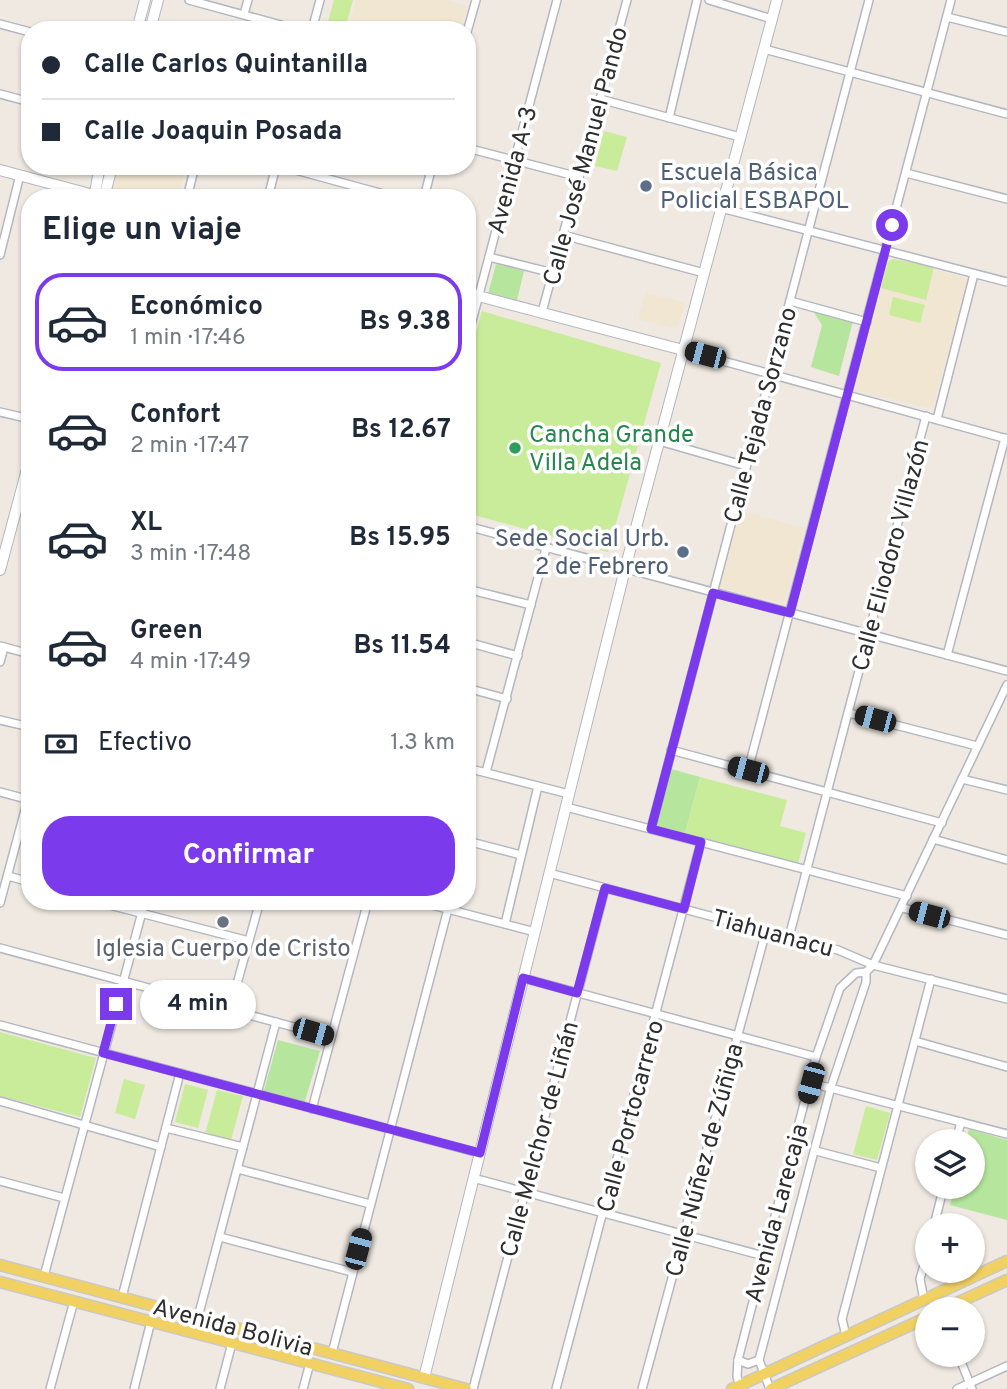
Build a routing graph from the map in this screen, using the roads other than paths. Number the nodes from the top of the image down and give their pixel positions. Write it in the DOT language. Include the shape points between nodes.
graph roads {
  1 [pos="145,0"];
  2 [pos="158,0"];
  3 [pos="189,0"];
  4 [pos="248,0"];
  5 [pos="320,0"];
  6 [pos="475,0"];
  7 [pos="557,0"];
  8 [pos="627,0"];
  9 [pos="697,0"];
  10 [pos="709,0"];
  11 [pos="777,0"];
  12 [pos="869,0"];
  13 [pos="951,0"];
  14 [pos="244,14"];
  15 [pos="947,16"];
  16 [pos="772,19"];
  17 [pos="139,21"];
  18 [pos="152,21"];
  19 [pos="268,21"];
  20 [pos="314,21"];
  21 [pos="470,21"];
  22 [pos="0,24"];
  23 [pos="21,30"];
  24 [pos="1007,32"];
  25 [pos="764,49"];
  26 [pos="850,72"];
  27 [pos="926,92"];
  28 [pos="0,94"];
  29 [pos="600,99"];
  30 [pos="21,100"];
  31 [pos="1007,114"];
  32 [pos="668,118"];
  33 [pos="740,136"];
  34 [pos="476,150"];
  35 [pos="515,160"];
  36 [pos="0,170"];
  37 [pos="906,173"];
  38 [pos="20,175"];
  39 [pos="312,175"];
  40 [pos="579,177"];
  41 [pos="69,189"];
  42 [pos="364,189"];
  43 [pos="1007,199"];
  44 [pos="721,208"];
  45 [pos="808,231"];
  46 [pos="564,235"];
  47 [pos="2,242"];
  48 [pos="886,251"];
  49 [pos="0,255"];
  50 [pos="489,257"];
  51 [pos="553,273"];
  52 [pos="704,273"];
  53 [pos="974,274"];
  54 [pos="1007,282"];
  55 [pos="476,295"];
  56 [pos="479,296"];
  57 [pos="790,301"];
  58 [pos="476,307"];
  59 [pos="542,312"];
  60 [pos="867,322"];
  61 [pos="683,350"];
  62 [pos="771,373"];
  63 [pos="848,395"];
  64 [pos="0,412"];
  65 [pos="926,416"];
  66 [pos="21,417"];
  67 [pos="937,419"];
  68 [pos="1006,438"];
  69 [pos="659,441"];
  70 [pos="746,466"];
  71 [pos="21,492"];
  72 [pos="476,529"];
  73 [pos="546,548"];
  74 [pos="625,569"];
  75 [pos="0,570"];
  76 [pos="476,591"];
  77 [pos="713,593"];
  78 [pos="531,605"];
  79 [pos="790,613"];
  80 [pos="869,634"];
  81 [pos="476,644"];
  82 [pos="2,647"];
  83 [pos="21,652"];
  84 [pos="947,655"];
  85 [pos="518,656"];
  86 [pos="0,662"];
  87 [pos="1007,671"];
  88 [pos="1007,685"];
  89 [pos="476,690"];
  90 [pos="507,699"];
  91 [pos="1003,705"];
  92 [pos="849,713"];
  93 [pos="0,720"];
  94 [pos="21,725"];
  95 [pos="977,746"];
  96 [pos="671,750"];
  97 [pos="476,770"];
  98 [pos="748,770"];
  99 [pos="486,772"];
  100 [pos="962,779"];
  101 [pos="538,786"];
  102 [pos="1007,790"];
  103 [pos="0,792"];
  104 [pos="827,792"];
  105 [pos="569,794"];
  106 [pos="21,798"];
  107 [pos="566,807"];
  108 [pos="942,823"];
  109 [pos="21,829"];
  110 [pos="651,829"];
  111 [pos="933,839"];
  112 [pos="701,842"];
  113 [pos="476,843"];
  114 [pos="521,855"];
  115 [pos="1007,860"];
  116 [pos="806,870"];
  117 [pos="549,873"];
  118 [pos="8,876"];
  119 [pos="21,880"];
  120 [pos="605,888"];
  121 [pos="907,896"];
  122 [pos="0,903"];
  123 [pos="903,908"];
  124 [pos="684,909"];
  125 [pos="124,910"];
  126 [pos="142,910"];
  127 [pos="258,910"];
  128 [pos="366,910"];
  129 [pos="448,910"];
  130 [pos="452,910"];
  131 [pos="140,915"];
  132 [pos="505,924"];
  133 [pos="766,931"];
  134 [pos="535,932"];
  135 [pos="1007,936"];
  136 [pos="789,937"];
  137 [pos="249,942"];
  138 [pos="0,948"];
  139 [pos="873,965"];
  140 [pos="866,972"];
  141 [pos="523,978"];
  142 [pos="931,979"];
  143 [pos="122,981"];
  144 [pos="577,993"];
  145 [pos="1007,999"];
  146 [pos="230,1009"];
  147 [pos="657,1014"];
  148 [pos="276,1022"];
  149 [pos="0,1025"];
  150 [pos="737,1036"];
  151 [pos="331,1037"];
  152 [pos="915,1041"];
  153 [pos="103,1053"];
  154 [pos="816,1058"];
  155 [pos="1007,1067"];
  156 [pos="180,1073"];
  157 [pos="811,1083"];
  158 [pos="831,1087"];
  159 [pos="257,1093"];
  160 [pos="0,1101"];
  161 [pos="897,1104"];
  162 [pos="312,1109"];
  163 [pos="961,1122"];
  164 [pos="84,1124"];
  165 [pos="166,1128"];
  166 [pos="390,1129"];
  167 [pos="959,1129"];
  168 [pos="1007,1134"];
  169 [pos="161,1147"];
  170 [pos="243,1147"];
  171 [pos="816,1151"];
  172 [pos="480,1153"];
  173 [pos="881,1168"];
  174 [pos="238,1169"];
  175 [pos="473,1178"];
  176 [pos="0,1181"];
  177 [pos="525,1192"];
  178 [pos="64,1198"];
  179 [pos="370,1204"];
  180 [pos="605,1213"];
  181 [pos="684,1234"];
  182 [pos="219,1237"];
  183 [pos="764,1256"];
  184 [pos="1007,1261"];
  185 [pos="0,1265"];
  186 [pos="352,1272"];
  187 [pos="44,1276"];
  188 [pos="1007,1280"];
  189 [pos="0,1282"];
  190 [pos="122,1297"];
  191 [pos="930,1297"];
  192 [pos="970,1297"];
  193 [pos="74,1301"];
  194 [pos="915,1304"];
  195 [pos="198,1317"];
  196 [pos="151,1321"];
  197 [pos="915,1323"];
  198 [pos="846,1336"];
  199 [pos="232,1343"];
  200 [pos="332,1353"];
  201 [pos="738,1360"];
  202 [pos="759,1360"];
  203 [pos="310,1363"];
  204 [pos="1007,1366"];
  205 [pos="963,1367"];
  206 [pos="764,1374"];
  207 [pos="422,1383"];
  208 [pos="387,1386"];
  209 [pos="971,1386"];
  210 [pos="738,1388"];
  211 [pos="50,1389"];
  212 [pos="134,1389"];
  213 [pos="220,1389"];
  214 [pos="303,1389"];
  215 [pos="408,1389"];
  216 [pos="466,1389"];
  217 [pos="473,1389"];
  218 [pos="556,1389"];
  219 [pos="642,1389"];
  220 [pos="771,1389"];
  221 [pos="957,1389"];
  1 -- 17 [label="street"];
  2 -- 18 [label="street"];
  3 -- 14 [label="street"];
  4 -- 14 [label="street"];
  5 -- 20 [label="street"];
  6 -- 21 [label="street"];
  7 -- 35 [label="street, Avenida A-3"];
  8 -- 29 [label="street, Calle José Manuel Pando"];
  9 -- 32 [label="street"];
  10 -- 16 [label="street"];
  11 -- 16 [label="street"];
  12 -- 26 [label="street, Calle Tejada Sorzano"];
  13 -- 15 [label="street"];
  14 -- 19 [label="street"];
  15 -- 24 [label="street"];
  15 -- 27 [label="street"];
  16 -- 25 [label="street"];
  22 -- 23 [label="street"];
  25 -- 26 [label="street"];
  25 -- 33 [label="street"];
  26 -- 27 [label="street"];
  26 -- 45 [label="street, Calle Tejada Sorzano"];
  27 -- 31 [label="street"];
  27 -- 37 [label="street"];
  28 -- 30 [label="street"];
  29 -- 32 [label="street"];
  29 -- 40 [label="street, Calle José Manuel Pando"];
  32 -- 33 [label="street"];
  33 -- 44 [label="street"];
  34 -- 35 [label="street"];
  35 -- 40 [label="street"];
  35 -- 50 [label="street, Avenida A-3"];
  36 -- 38 [label="street"];
  37 -- 43 [label="street"];
  37 -- 48 [label="street"];
  38 -- 41 [label="street"];
  38 -- 47 [label="street"];
  39 -- 42 [label="street"];
  40 -- 46 [label="street, Calle José Manuel Pando"];
  44 -- 45 [label="street"];
  44 -- 52 [label="street"];
  45 -- 48 [label="street"];
  45 -- 57 [label="street, Calle Tejada Sorzano"];
  46 -- 51 [label="street, Calle José Manuel Pando"];
  46 -- 52 [label="street"];
  47 -- 49 [label="street"];
  48 -- 53 [label="street"];
  48 -- 60 [label="street"];
  50 -- 51 [label="street"];
  50 -- 56 [label="street, Avenida A-3"];
  51 -- 59 [label="street, Calle José Manuel Pando"];
  52 -- 61 [label="street"];
  53 -- 54 [label="street"];
  53 -- 67 [label="street, Calle Eliodoro Villazón"];
  55 -- 56 [label="street"];
  56 -- 58 [label="street, Avenida A-3"];
  56 -- 59 [label="street"];
  57 -- 60 [label="street"];
  57 -- 62 [label="street, Calle Tejada Sorzano"];
  59 -- 61 [label="street"];
  60 -- 63 [label="street"];
  61 -- 62 [label="street"];
  61 -- 69 [label="street"];
  62 -- 63 [label="street"];
  62 -- 70 [label="street, Calle Tejada Sorzano"];
  63 -- 65 [label="street"];
  63 -- 79 [label="street"];
  64 -- 66 [label="street"];
  65 -- 67 [label="street"];
  65 -- 80 [label="street, Calle Eliodoro Villazón"];
  67 -- 68 [label="street"];
  68 -- 84 [label="street"];
  69 -- 70 [label="street"];
  69 -- 74 [label="street"];
  70 -- 77 [label="street, Calle Tejada Sorzano"];
  71 -- 75 [label="street"];
  72 -- 73 [label="street"];
  73 -- 74 [label="street"];
  73 -- 78 [label="street"];
  74 -- 77 [label="street"];
  74 -- 105 [label="street"];
  76 -- 78 [label="street"];
  77 -- 79 [label="street"];
  77 -- 96 [label="street, Calle Tejada Sorzano"];
  78 -- 85 [label="street"];
  79 -- 80 [label="street"];
  79 -- 98 [label="street"];
  80 -- 84 [label="street"];
  80 -- 92 [label="street, Calle Eliodoro Villazón"];
  81 -- 85 [label="street"];
  82 -- 83 [label="street"];
  82 -- 86 [label="street"];
  84 -- 87 [label="street"];
  85 -- 90 [label="street"];
  88 -- 91 [label="street, Avenida Larecaja"];
  89 -- 90 [label="street"];
  90 -- 99 [label="street"];
  91 -- 95 [label="street, Avenida Larecaja"];
  92 -- 95 [label="street"];
  92 -- 104 [label="street, Calle Eliodoro Villazón"];
  93 -- 94 [label="street"];
  95 -- 100 [label="street, Avenida Larecaja"];
  96 -- 98 [label="street"];
  96 -- 110 [label="street, Calle Tejada Sorzano"];
  97 -- 99 [label="street"];
  98 -- 104 [label="street"];
  99 -- 101 [label="street"];
  100 -- 102 [label="street"];
  100 -- 108 [label="street, Avenida Larecaja"];
  101 -- 105 [label="street"];
  101 -- 114 [label="street"];
  103 -- 106 [label="street"];
  104 -- 108 [label="street"];
  104 -- 116 [label="street, Calle Eliodoro Villazón"];
  105 -- 107 [label="street"];
  107 -- 110 [label="street"];
  107 -- 117 [label="street"];
  108 -- 111 [label="street, Avenida Larecaja"];
  109 -- 118 [label="street"];
  110 -- 112 [label="street"];
  111 -- 115 [label="street"];
  111 -- 121 [label="street, Avenida Larecaja"];
  112 -- 116 [label="street"];
  112 -- 124 [label="street, Calle Portocarrero"];
  113 -- 114 [label="street"];
  114 -- 132 [label="street"];
  116 -- 121 [label="street"];
  116 -- 136 [label="street, Calle Eliodoro Villazón"];
  117 -- 120 [label="street, Tiahuanacu"];
  117 -- 134 [label="street"];
  118 -- 119 [label="street"];
  118 -- 122 [label="street"];
  120 -- 124 [label="street, Tiahuanacu"];
  120 -- 144 [label="street, Calle Melchor de Liñán"];
  121 -- 123 [label="street, Avenida Larecaja"];
  123 -- 135 [label="street"];
  123 -- 139 [label="street, Avenida Larecaja"];
  124 -- 133 [label="street, Tiahuanacu"];
  124 -- 147 [label="street, Calle Portocarrero"];
  125 -- 131 [label="street"];
  126 -- 131 [label="street"];
  127 -- 137 [label="street"];
  128 -- 151 [label="street"];
  129 -- 166 [label="street"];
  130 -- 132 [label="street"];
  131 -- 137 [label="street"];
  131 -- 143 [label="street"];
  132 -- 134 [label="street"];
  133 -- 136 [label="street, Tiahuanacu"];
  133 -- 150 [label="street, Calle Núñez de Zúñiga"];
  134 -- 141 [label="street"];
  136 -- 139 [label="street, Tiahuanacu"];
  137 -- 146 [label="street"];
  138 -- 143 [label="street"];
  139 -- 140 [label="street, Avenida Larecaja"];
  139 -- 142 [label="street, Tiahuanacu"];
  140 -- 154 [label="street, Avenida Larecaja" via="856,973 839,988"];
  140 -- 158 [label="street, Avenida Larecaja"];
  141 -- 144 [label="street"];
  141 -- 172 [label="street"];
  142 -- 145 [label="street, Tiahuanacu"];
  142 -- 152 [label="street"];
  143 -- 146 [label="street"];
  143 -- 153 [label="street"];
  144 -- 147 [label="street"];
  144 -- 177 [label="street, Calle Melchor de Liñán"];
  146 -- 148 [label="street"];
  147 -- 150 [label="street"];
  147 -- 180 [label="street, Calle Portocarrero"];
  148 -- 151 [label="street"];
  148 -- 159 [label="street"];
  149 -- 153 [label="street"];
  150 -- 154 [label="street"];
  150 -- 181 [label="street, Calle Núñez de Zúñiga"];
  151 -- 162 [label="street"];
  152 -- 155 [label="street"];
  152 -- 161 [label="street"];
  153 -- 156 [label="street"];
  153 -- 164 [label="street"];
  154 -- 157 [label="street, Avenida Larecaja"];
  156 -- 159 [label="street"];
  156 -- 165 [label="street"];
  157 -- 158 [label="street"];
  157 -- 183 [label="street, Avenida Larecaja"];
  158 -- 161 [label="street"];
  158 -- 171 [label="street, Avenida Larecaja"];
  159 -- 162 [label="street"];
  159 -- 170 [label="street"];
  160 -- 164 [label="street"];
  161 -- 163 [label="street"];
  161 -- 173 [label="street"];
  162 -- 166 [label="street"];
  163 -- 167 [label="street"];
  163 -- 168 [label="street"];
  164 -- 169 [label="street"];
  164 -- 178 [label="street"];
  165 -- 169 [label="street"];
  165 -- 170 [label="street"];
  166 -- 172 [label="street"];
  166 -- 179 [label="street"];
  169 -- 190 [label="street"];
  170 -- 174 [label="street"];
  171 -- 173 [label="street"];
  171 -- 202 [label="street, Avenida Larecaja"];
  172 -- 175 [label="street"];
  173 -- 198 [label="street" via="842,1319"];
  174 -- 179 [label="street"];
  174 -- 182 [label="street"];
  175 -- 177 [label="street"];
  175 -- 207 [label="street"];
  176 -- 178 [label="street"];
  177 -- 180 [label="street"];
  177 -- 217 [label="street, Calle Melchor de Liñán"];
  178 -- 187 [label="street"];
  179 -- 186 [label="street"];
  180 -- 181 [label="street"];
  180 -- 218 [label="street, Calle Portocarrero"];
  181 -- 183 [label="street"];
  181 -- 219 [label="street, Calle Núñez de Zúñiga"];
  182 -- 186 [label="street"];
  182 -- 195 [label="street"];
  183 -- 201 [label="street, Avenida Larecaja"];
  184 -- 191 [label="main road"];
  185 -- 187 [label="main road, Avenida Bolivia"];
  186 -- 200 [label="street"];
  187 -- 190 [label="main road, Avenida Bolivia"];
  188 -- 192 [label="main road"];
  189 -- 193 [label="main road, Avenida Bolivia"];
  190 -- 195 [label="main road, Avenida Bolivia"];
  193 -- 196 [label="main road, Avenida Bolivia"];
  193 -- 211 [label="street"];
  194 -- 198 [label="main road"];
  195 -- 200 [label="main road, Avenida Bolivia"];
  196 -- 199 [label="main road, Avenida Bolivia"];
  196 -- 212 [label="street"];
  197 -- 220 [label="main road"];
  198 -- 206 [label="main road"];
  199 -- 203 [label="main road, Avenida Bolivia"];
  199 -- 213 [label="street"];
  200 -- 207 [label="main road, Avenida Bolivia"];
  201 -- 202 [label="street" via="748,1364"];
  201 -- 210 [label="street, Avenida Larecaja"];
  202 -- 206 [label="street"];
  203 -- 208 [label="main road, Avenida Bolivia"];
  203 -- 214 [label="street"];
  204 -- 209 [label="street"];
  205 -- 209 [label="street"];
  206 -- 210 [label="main road"];
  206 -- 220 [label="street"];
  207 -- 216 [label="main road, Avenida Bolivia"];
  208 -- 215 [label="main road, Avenida Bolivia"];
  209 -- 221 [label="street"];
}
